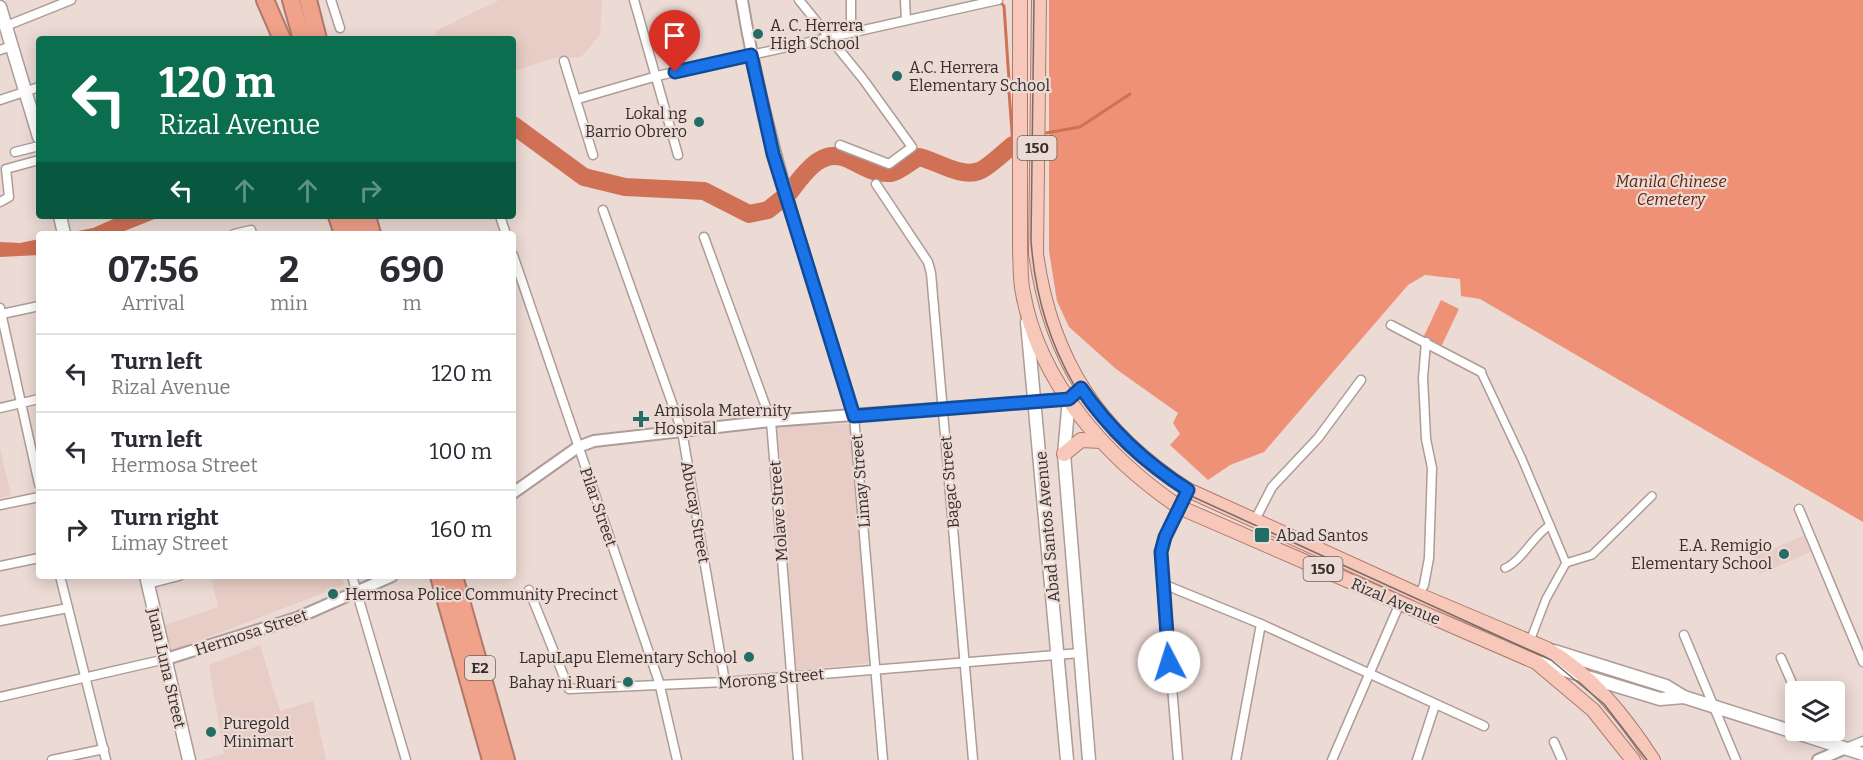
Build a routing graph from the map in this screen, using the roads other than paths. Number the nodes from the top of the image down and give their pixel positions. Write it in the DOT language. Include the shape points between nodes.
graph roads {
  1 [pos="71,0"];
  2 [pos="265,0"];
  3 [pos="277,0"];
  4 [pos="291,0"];
  5 [pos="308,0"];
  6 [pos="331,0"];
  7 [pos="634,0"];
  8 [pos="742,0"];
  9 [pos="799,0"];
  10 [pos="851,0"];
  11 [pos="905,0"];
  12 [pos="1020,0"];
  13 [pos="1039,0"];
  14 [pos="994,1"];
  15 [pos="0,7"];
  16 [pos="906,20"];
  17 [pos="6,26"];
  18 [pos="340,28"];
  19 [pos="851,31"];
  20 [pos="281,36"];
  21 [pos="287,36"];
  22 [pos="301,36"];
  23 [pos="317,36"];
  24 [pos="828,37"];
  25 [pos="6,48"];
  26 [pos="751,55"];
  27 [pos="564,61"];
  28 [pos="657,76"];
  29 [pos="36,88"];
  30 [pos="25,92"];
  31 [pos="578,99"];
  32 [pos="0,100"];
  33 [pos="36,127"];
  34 [pos="840,145"];
  35 [pos="36,147"];
  36 [pos="15,152"];
  37 [pos="593,155"];
  38 [pos="678,155"];
  39 [pos="36,161"];
  40 [pos="876,184"];
  41 [pos="0,202"];
  42 [pos="603,210"];
  43 [pos="704,237"];
  44 [pos="516,264"];
  45 [pos="1023,293"];
  46 [pos="36,306"];
  47 [pos="1,311"];
  48 [pos="1391,325"];
  49 [pos="1426,342"];
  50 [pos="4,344"];
  51 [pos="1481,372"];
  52 [pos="1361,380"];
  53 [pos="1081,388"];
  54 [pos="1069,399"];
  55 [pos="36,400"];
  56 [pos="1036,400"];
  57 [pos="22,403"];
  58 [pos="0,408"];
  59 [pos="943,408"];
  60 [pos="854,416"];
  61 [pos="771,421"];
  62 [pos="682,431"];
  63 [pos="1101,441"];
  64 [pos="578,447"];
  65 [pos="1064,454"];
  66 [pos="36,470"];
  67 [pos="1188,490"];
  68 [pos="516,492"];
  69 [pos="1652,496"];
  70 [pos="36,498"];
  71 [pos="0,505"];
  72 [pos="1179,507"];
  73 [pos="1799,509"];
  74 [pos="1254,522"];
  75 [pos="1550,525"];
  76 [pos="36,559"];
  77 [pos="1566,563"];
  78 [pos="0,566"];
  79 [pos="1505,568"];
  80 [pos="61,579"];
  81 [pos="353,579"];
  82 [pos="386,579"];
  83 [pos="440,579"];
  84 [pos="455,579"];
  85 [pos="147,580"];
  86 [pos="1163,584"];
  87 [pos="529,590"];
  88 [pos="357,593"];
  89 [pos="1419,595"];
  90 [pos="1407,606"];
  91 [pos="68,608"];
  92 [pos="0,621"];
  93 [pos="1261,624"];
  94 [pos="1684,635"];
  95 [pos="1530,641"];
  96 [pos="1547,649"];
  97 [pos="1080,653"];
  98 [pos="1058,655"];
  99 [pos="1781,658"];
  100 [pos="166,659"];
  101 [pos="963,662"];
  102 [pos="1536,662"];
  103 [pos="1863,662"];
  104 [pos="876,669"];
  105 [pos="1371,675"];
  106 [pos="1583,675"];
  107 [pos="86,676"];
  108 [pos="790,676"];
  109 [pos="1791,681"];
  110 [pos="725,682"];
  111 [pos="660,685"];
  112 [pos="0,697"];
  113 [pos="1684,697"];
  114 [pos="1435,705"];
  115 [pos="1714,706"];
  116 [pos="1484,726"];
  117 [pos="1785,726"];
  118 [pos="1830,741"];
  119 [pos="1863,741"];
  120 [pos="1554,742"];
  121 [pos="1846,748"];
  122 [pos="104,749"];
  123 [pos="1863,754"];
  124 [pos="52,760"];
  125 [pos="106,760"];
  126 [pos="189,760"];
  127 [pos="406,760"];
  128 [pos="491,760"];
  129 [pos="506,760"];
  130 [pos="677,760"];
  131 [pos="798,760"];
  132 [pos="883,760"];
  133 [pos="973,760"];
  134 [pos="1067,760"];
  135 [pos="1089,760"];
  136 [pos="1178,760"];
  137 [pos="1236,760"];
  138 [pos="1332,760"];
  139 [pos="1417,760"];
  140 [pos="1562,760"];
  141 [pos="1633,760"];
  142 [pos="1653,760"];
  143 [pos="1736,760"];
  144 [pos="1820,760"];
  1 -- 17 [label="street"];
  2 -- 20 [label="highway"];
  3 -- 21 [label="highway"];
  4 -- 22 [label="highway"];
  5 -- 23 [label="highway"];
  6 -- 18 [label="street"];
  7 -- 28 [label="street"];
  8 -- 26 [label="street, Limay Street"];
  9 -- 24 [label="street"];
  10 -- 19 [label="street"];
  11 -- 16 [label="street"];
  12 -- 45 [label="main road, 150"];
  13 -- 53 [label="main road, Rizal Avenue / 150" via="1036,254 1042,296"];
  14 -- 16 [label="street"];
  15 -- 17 [label="main road"];
  16 -- 19 [label="street"];
  17 -- 25 [label="main road"];
  19 -- 24 [label="street"];
  24 -- 26 [label="street"];
  24 -- 34 [label="street" via="912,147 889,164"];
  25 -- 30 [label="main road"];
  26 -- 28 [label="street"];
  26 -- 60 [label="street, Limay Street" via="773,154"];
  27 -- 31 [label="street"];
  28 -- 31 [label="street"];
  28 -- 38 [label="street"];
  29 -- 30 [label="street"];
  30 -- 32 [label="street"];
  30 -- 33 [label="main road"];
  31 -- 37 [label="street"];
  35 -- 36 [label="street"];
  39 -- 41 [label="street" via="6,169 9,197"];
  40 -- 59 [label="street, Bagac Street" via="930,269"];
  42 -- 62 [label="street, Abucay Street"];
  43 -- 61 [label="street, Molave Street"];
  44 -- 64 [label="street, Pilar Street"];
  45 -- 54 [label="main road, Rizal Avenue / 150" via="1049,366"];
  45 -- 56 [label="main road, Abad Santos Avenue"];
  46 -- 47 [label="street"];
  47 -- 50 [label="street"];
  48 -- 49 [label="street"];
  49 -- 51 [label="street"];
  49 -- 89 [label="street" via="1423,378 1426,439 1432,468 1430,558"];
  50 -- 57 [label="street"];
  51 -- 75 [label="street"];
  52 -- 74 [label="street" via="1318,438 1272,487"];
  53 -- 54 [label="main road"];
  53 -- 67 [label="main road, Rizal Avenue / 150" via="1110,427 1157,470"];
  54 -- 56 [label="street"];
  54 -- 63 [label="main road, Rizal Avenue / 150"];
  54 -- 65 [label="main road, Abad Santos Avenue"];
  55 -- 57 [label="street"];
  56 -- 59 [label="street"];
  56 -- 98 [label="main road, Abad Santos Avenue"];
  57 -- 58 [label="street"];
  57 -- 66 [label="street"];
  59 -- 60 [label="street"];
  59 -- 101 [label="street, Bagac Street"];
  60 -- 61 [label="street"];
  60 -- 104 [label="street, Limay Street"];
  61 -- 62 [label="street"];
  61 -- 108 [label="street, Molave Street"];
  62 -- 64 [label="street" via="594,441"];
  62 -- 110 [label="street, Abucay Street"];
  63 -- 65 [label="main road" via="1081,440"];
  63 -- 72 [label="main road, Rizal Avenue / 150" via="1146,484"];
  64 -- 68 [label="street"];
  64 -- 111 [label="street, Pilar Street"];
  65 -- 97 [label="main road, Abad Santos Avenue"];
  67 -- 72 [label="street"];
  67 -- 74 [label="main road, Rizal Avenue / 150"];
  69 -- 77 [label="street" via="1592,555"];
  70 -- 71 [label="street"];
  72 -- 86 [label="street" via="1161,552"];
  72 -- 90 [label="main road, Rizal Avenue / 150"];
  73 -- 103 [label="street"];
  74 -- 89 [label="main road, Rizal Avenue / 150"];
  75 -- 77 [label="street"];
  75 -- 79 [label="street"];
  76 -- 78 [label="street"];
  77 -- 95 [label="street" via="1546,598"];
  80 -- 91 [label="street"];
  81 -- 88 [label="street"];
  82 -- 88 [label="street, Hermosa Street"];
  83 -- 128 [label="highway, E2"];
  84 -- 129 [label="highway, E2"];
  85 -- 100 [label="main road, Juan Luna Street"];
  86 -- 93 [label="street"];
  86 -- 136 [label="street"];
  87 -- 111 [label="street, Morong Street" via="569,689"];
  88 -- 100 [label="street, Hermosa Street" via="297,618"];
  88 -- 127 [label="street"];
  89 -- 90 [label="street"];
  89 -- 95 [label="main road, Rizal Avenue / 150"];
  90 -- 102 [label="main road, Rizal Avenue / 150"];
  90 -- 105 [label="street"];
  91 -- 92 [label="street"];
  91 -- 107 [label="street"];
  93 -- 105 [label="street"];
  93 -- 137 [label="street"];
  94 -- 115 [label="street"];
  95 -- 96 [label="main road, Rizal Avenue / 150"];
  96 -- 106 [label="main road, Rizal Avenue / 150" via="1566,659"];
  96 -- 113 [label="main road" via="1666,686"];
  97 -- 98 [label="street, Morong Street"];
  97 -- 135 [label="main road, Abad Santos Avenue"];
  98 -- 101 [label="street, Morong Street"];
  98 -- 134 [label="main road, Abad Santos Avenue"];
  99 -- 109 [label="street"];
  100 -- 107 [label="street, Hermosa Street"];
  100 -- 126 [label="main road, Juan Luna Street"];
  101 -- 104 [label="street, Morong Street"];
  101 -- 133 [label="street, Bagac Street"];
  102 -- 106 [label="main road"];
  102 -- 141 [label="main road, Rizal Avenue / 150" via="1593,710"];
  104 -- 108 [label="street, Morong Street"];
  104 -- 132 [label="street, Limay Street"];
  105 -- 114 [label="street"];
  105 -- 138 [label="street"];
  106 -- 113 [label="main road" via="1660,699"];
  106 -- 142 [label="main road, Rizal Avenue / 150" via="1627,721"];
  107 -- 112 [label="street, Hermosa Street"];
  107 -- 122 [label="street"];
  108 -- 110 [label="street, Morong Street"];
  108 -- 131 [label="street, Molave Street"];
  110 -- 111 [label="street, Morong Street"];
  111 -- 130 [label="street, Pilar Street"];
  113 -- 115 [label="main road"];
  114 -- 116 [label="street"];
  114 -- 139 [label="street"];
  115 -- 117 [label="main road"];
  115 -- 143 [label="street"];
  118 -- 121 [label="main road"];
  119 -- 121 [label="street"];
  120 -- 140 [label="street"];
  121 -- 123 [label="main road"];
  121 -- 144 [label="street"];
  122 -- 124 [label="street"];
  122 -- 125 [label="street"];
}
